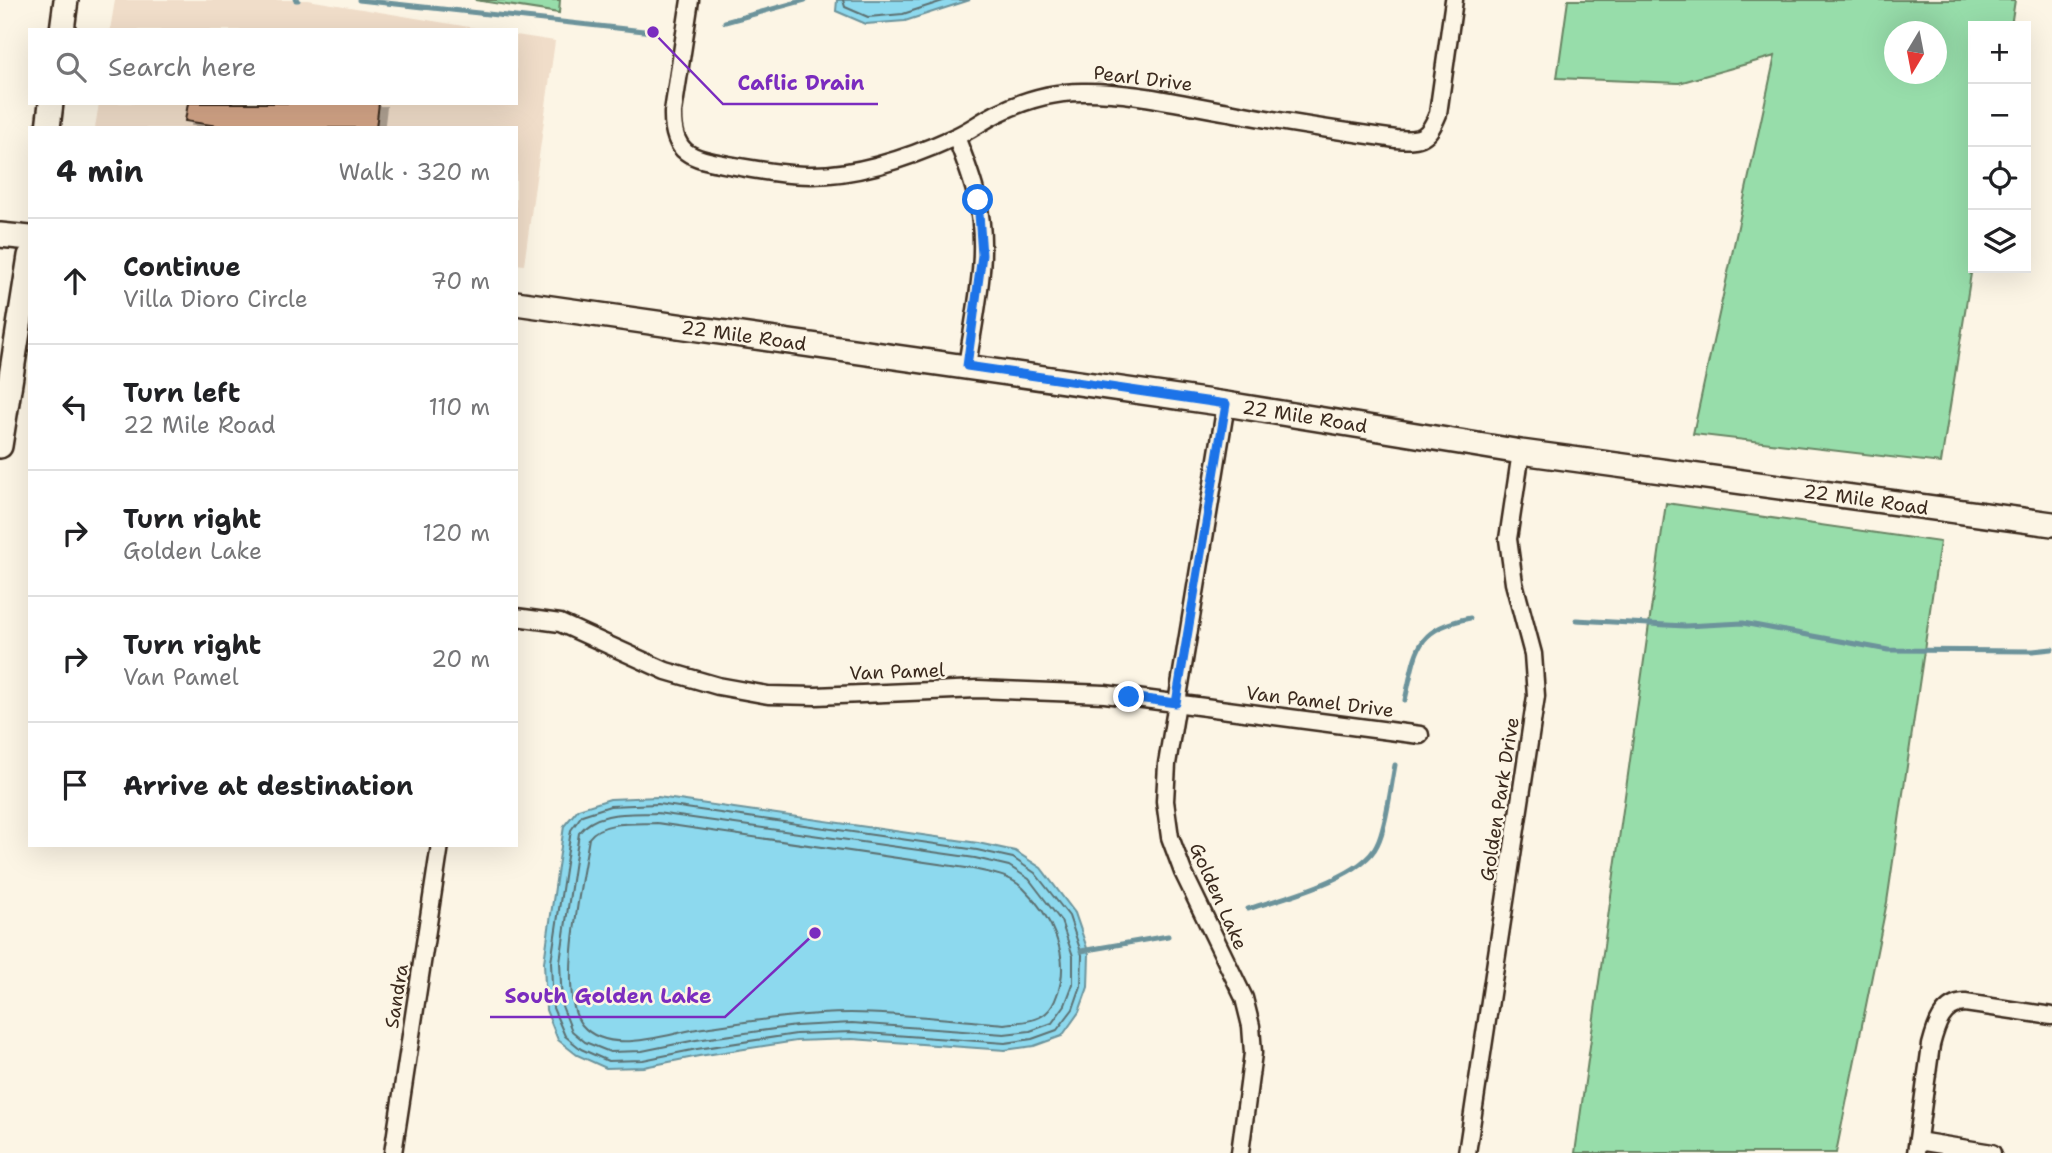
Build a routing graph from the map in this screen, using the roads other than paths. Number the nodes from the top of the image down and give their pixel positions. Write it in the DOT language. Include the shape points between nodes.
graph roads {
  1 [pos="66,0"];
  2 [pos="690,0"];
  3 [pos="1454,0"];
  4 [pos="62,28"];
  5 [pos="51,105"];
  6 [pos="48,126"];
  7 [pos="956,137"];
  8 [pos="0,235"];
  9 [pos="28,238"];
  10 [pos="28,269"];
  11 [pos="518,303"];
  12 [pos="967,366"];
  13 [pos="1226,404"];
  14 [pos="0,446"];
  15 [pos="1521,452"];
  16 [pos="2052,524"];
  17 [pos="518,617"];
  18 [pos="1176,703"];
  19 [pos="1216,709"];
  20 [pos="1420,735"];
  21 [pos="440,847"];
  22 [pos="2052,1016"];
  23 [pos="1917,1147"];
  24 [pos="393,1153"];
  25 [pos="1240,1153"];
  26 [pos="1467,1153"];
  27 [pos="1992,1153"];
  1 -- 4 [label="street"];
  2 -- 7 [label="street, Pearl Drive" via="673,112 674,137 684,152 741,167 811,175 855,171"];
  3 -- 7 [label="street, Pearl Drive" via="1438,114 1427,135 1409,140 1160,100 1081,92 1023,102"];
  5 -- 6 [label="street"];
  7 -- 12 [label="street" via="978,200 981,225 979,287"];
  8 -- 9 [label="street"];
  10 -- 14 [label="street"];
  11 -- 12 [label="street, 22 Mile Road"];
  12 -- 13 [label="street, 22 Mile Road"];
  13 -- 15 [label="street, 22 Mile Road"];
  13 -- 18 [label="street, Golden Lake"];
  15 -- 16 [label="street, 22 Mile Road"];
  15 -- 26 [label="street, Golden Park Drive" via="1508,539 1533,654 1536,696"];
  17 -- 18 [label="street, Van Pamel" via="560,623 666,671 768,695 978,689 1105,694"];
  18 -- 19 [label="street, Van Pamel"];
  18 -- 25 [label="street, Golden Lake" via="1165,801 1170,837 1244,998 1251,1026 1253,1053"];
  19 -- 20 [label="street, Van Pamel Drive"];
  21 -- 24 [label="street, Sandra"];
  22 -- 23 [label="street" via="1965,1003 1949,1008 1933,1037"];
  23 -- 27 [label="street"];
}
